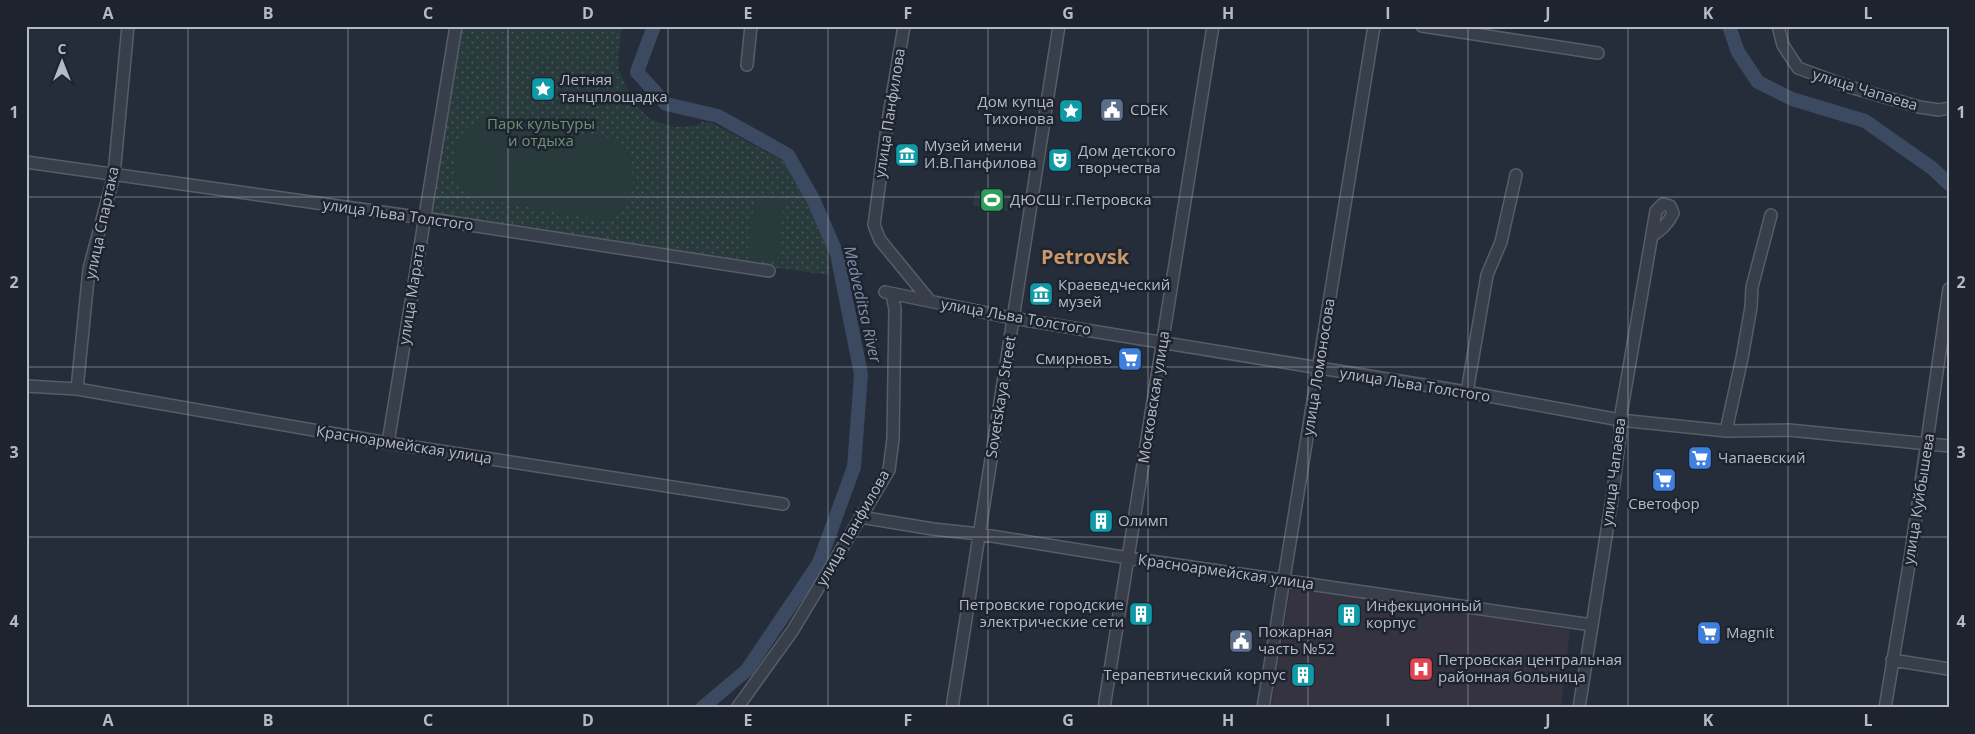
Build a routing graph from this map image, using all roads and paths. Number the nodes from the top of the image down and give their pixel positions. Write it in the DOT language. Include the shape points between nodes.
graph roads {
  1 [pos="128,26"];
  2 [pos="456,26"];
  3 [pos="751,26"];
  4 [pos="904,26"];
  5 [pos="1058,26"];
  6 [pos="1213,26"];
  7 [pos="1374,26"];
  8 [pos="1422,26"];
  9 [pos="1778,26"];
  10 [pos="1598,52"];
  11 [pos="747,65"];
  12 [pos="1949,108"];
  13 [pos="26,162"];
  14 [pos="114,175"];
  15 [pos="1516,175"];
  16 [pos="1771,215"];
  17 [pos="424,218"];
  18 [pos="1652,236"];
  19 [pos="769,271"];
  20 [pos="1949,289"];
  21 [pos="889,294"];
  22 [pos="930,301"];
  23 [pos="1012,318"];
  24 [pos="1163,342"];
  25 [pos="1319,369"];
  26 [pos="26,386"];
  27 [pos="77,389"];
  28 [pos="1467,392"];
  29 [pos="1620,420"];
  30 [pos="1726,431"];
  31 [pos="388,443"];
  32 [pos="1927,443"];
  33 [pos="1949,446"];
  34 [pos="783,504"];
  35 [pos="860,517"];
  36 [pos="980,534"];
  37 [pos="1129,558"];
  38 [pos="1285,580"];
  39 [pos="1592,625"];
  40 [pos="1892,660"];
  41 [pos="1949,669"];
  42 [pos="737,708"];
  43 [pos="952,708"];
  44 [pos="1104,708"];
  45 [pos="1263,708"];
  46 [pos="1579,708"];
  47 [pos="1886,708"];
  1 -- 14 [label="street, улица Спартака"];
  2 -- 17 [label="street, улица Марата"];
  3 -- 11 [label="street"];
  4 -- 22 [label="street, улица Панфилова" via="874,225 880,240"];
  5 -- 23 [label="street, Sovetskaya Street"];
  6 -- 24 [label="street, Московская улица"];
  7 -- 25 [label="street, улица Ломоносова"];
  8 -- 10 [label="street"];
  9 -- 12 [label="street, улица Чапаева" via="1783,45 1798,68 1919,107"];
  13 -- 14 [label="street, улица Льва Толстого"];
  14 -- 17 [label="street, улица Льва Толстого"];
  14 -- 27 [label="street, улица Спартака" via="90,269"];
  15 -- 28 [label="street" via="1501,242 1488,275"];
  16 -- 30 [label="street" via="1752,287 1742,358"];
  17 -- 19 [label="street, улица Льва Толстого"];
  17 -- 31 [label="street, улица Марата"];
  18 -- 29 [label="street, улица Чапаева"];
  20 -- 32 [label="street, улица Куйбышева"];
  21 -- 22 [label="street, улица Льва Толстого"];
  21 -- 35 [label="street, улица Панфилова" via="895,309 893,438 889,470"];
  22 -- 23 [label="street, улица Льва Толстого"];
  23 -- 24 [label="street, улица Льва Толстого"];
  23 -- 36 [label="street, Sovetskaya Street"];
  24 -- 25 [label="street, улица Льва Толстого"];
  24 -- 37 [label="street, Московская улица"];
  25 -- 28 [label="street, улица Льва Толстого"];
  25 -- 38 [label="street, улица Ломоносова"];
  26 -- 27 [label="street, Красноармейская улица"];
  27 -- 31 [label="street, Красноармейская улица"];
  28 -- 29 [label="street, улица Льва Толстого"];
  29 -- 30 [label="street, улица Льва Толстого"];
  29 -- 39 [label="street, улица Чапаева"];
  30 -- 32 [label="street, улица Льва Толстого" via="1789,430"];
  31 -- 34 [label="street, Красноармейская улица"];
  32 -- 33 [label="street, улица Льва Толстого"];
  32 -- 40 [label="street, улица Куйбышева"];
  35 -- 36 [label="street, Красноармейская улица"];
  35 -- 42 [label="street, улица Панфилова" via="793,630"];
  36 -- 37 [label="street, Красноармейская улица"];
  36 -- 43 [label="street, Sovetskaya Street"];
  37 -- 38 [label="street, Красноармейская улица"];
  37 -- 44 [label="street, Московская улица"];
  38 -- 39 [label="street, Красноармейская улица"];
  38 -- 45 [label="street, улица Ломоносова"];
  39 -- 46 [label="street, улица Чапаева"];
  40 -- 41 [label="street"];
  40 -- 47 [label="street, улица Куйбышева"];
}
